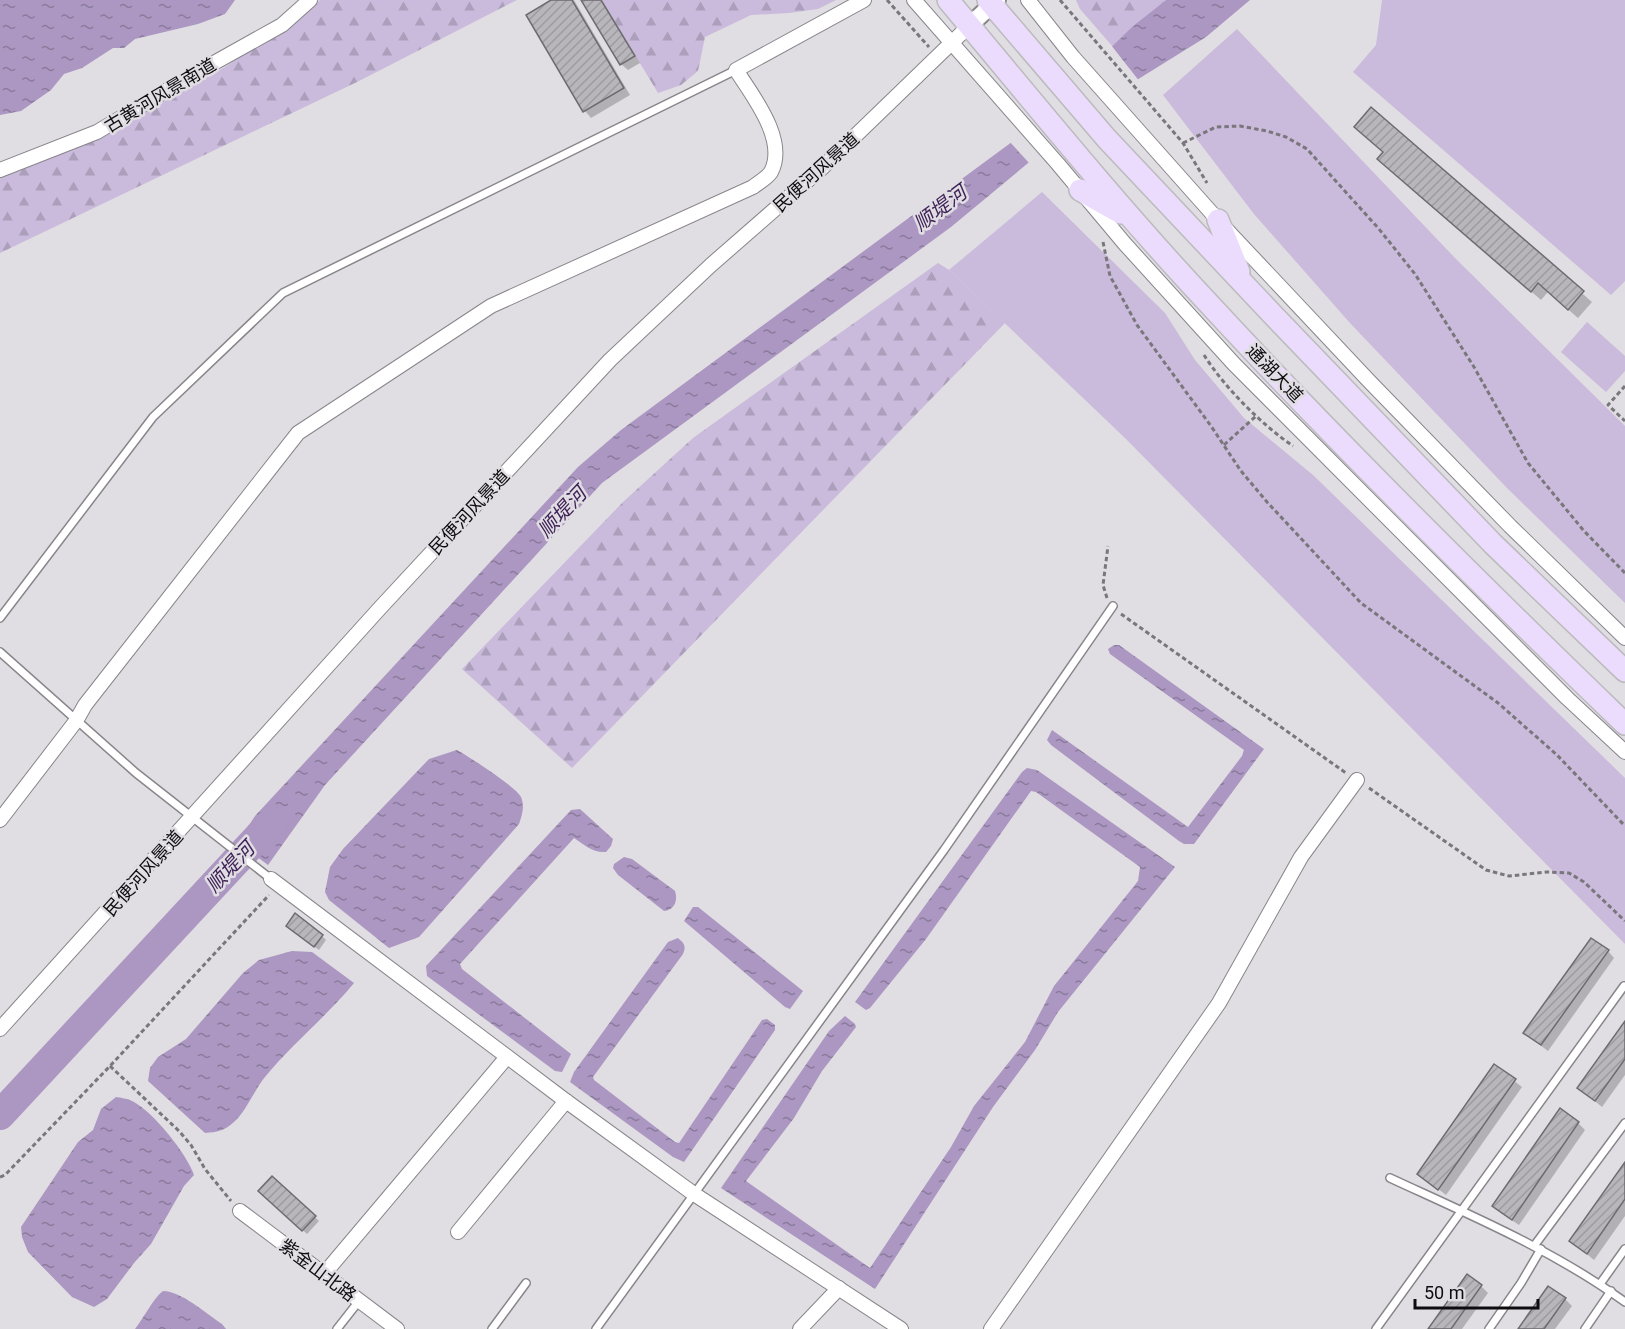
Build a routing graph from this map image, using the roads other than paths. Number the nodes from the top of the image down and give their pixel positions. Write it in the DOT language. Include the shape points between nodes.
graph roads {
  1 [pos="310,0"];
  2 [pos="864,0"];
  3 [pos="915,0"];
  4 [pos="948,0"];
  5 [pos="1028,0"];
  6 [pos="992,2"];
  7 [pos="969,26"];
  8 [pos="952,43"];
  9 [pos="736,70"];
  10 [pos="1067,158"];
  11 [pos="0,170"];
  12 [pos="1080,190"];
  13 [pos="1218,220"];
  14 [pos="1137,222"];
  15 [pos="1243,284"];
  16 [pos="1113,606"];
  17 [pos="0,618"];
  18 [pos="1625,638"];
  19 [pos="0,652"];
  20 [pos="1625,671"];
  21 [pos="76,721"];
  22 [pos="1625,724"];
  23 [pos="1625,752"];
  24 [pos="1357,780"];
  25 [pos="0,820"];
  26 [pos="197,820"];
  27 [pos="275,882"];
  28 [pos="1624,986"];
  29 [pos="0,1029"];
  30 [pos="507,1057"];
  31 [pos="566,1101"];
  32 [pos="1625,1123"];
  33 [pos="1390,1178"];
  34 [pos="694,1194"];
  35 [pos="240,1211"];
  36 [pos="1462,1212"];
  37 [pos="458,1232"];
  38 [pos="1537,1248"];
  39 [pos="1625,1249"];
  40 [pos="324,1274"];
  41 [pos="525,1283"];
  42 [pos="1600,1284"];
  43 [pos="839,1288"];
  44 [pos="1611,1292"];
  45 [pos="359,1301"];
  46 [pos="1625,1302"];
  47 [pos="337,1329"];
  48 [pos="397,1329"];
  49 [pos="492,1329"];
  50 [pos="596,1329"];
  51 [pos="800,1329"];
  52 [pos="901,1329"];
  53 [pos="991,1329"];
  54 [pos="1376,1329"];
  55 [pos="1489,1329"];
  56 [pos="1585,1329"];
  1 -- 11 [label="street, 古黄河风景南道" via="282,25 97,132"];
  2 -- 9 [label="street"];
  3 -- 8 [label="street"];
  4 -- 7 [label="main road, 通湖大道"];
  5 -- 13 [label="street" via="1073,57"];
  6 -- 7 [label="street"];
  6 -- 15 [label="main road" via="1107,140"];
  7 -- 8 [label="street, 民便河风景道"];
  7 -- 10 [label="main road, 通湖大道" via="1029,98"];
  8 -- 10 [label="street" via="1004,102"];
  8 -- 26 [label="street, 民便河风景道" via="822,168 610,360 388,599"];
  9 -- 17 [label="lane" via="283,293 153,417"];
  9 -- 21 [label="street" via="770,126 775,158 770,173 753,187 491,306 298,433"];
  10 -- 12 [label="street"];
  10 -- 14 [label="main road, 通湖大道"];
  12 -- 14 [label="main road"];
  12 -- 23 [label="street" via="1234,364"];
  13 -- 15 [label="main road"];
  13 -- 18 [label="street" via="1427,441"];
  14 -- 22 [label="main road, 通湖大道" via="1210,305 1375,478"];
  15 -- 20 [label="main road" via="1493,544"];
  16 -- 34 [label="lane" via="944,850"];
  19 -- 21 [label="lane"];
  21 -- 25 [label="street"];
  21 -- 26 [label="lane"];
  24 -- 53 [label="street" via="1301,857 1219,1003"];
  26 -- 27 [label="lane"];
  26 -- 29 [label="street, 民便河风景道"];
  27 -- 30 [label="street"];
  28 -- 36 [label="lane"];
  30 -- 31 [label="street"];
  30 -- 40 [label="street"];
  31 -- 34 [label="street"];
  31 -- 37 [label="street"];
  32 -- 38 [label="lane"];
  33 -- 36 [label="lane"];
  34 -- 43 [label="street"];
  34 -- 50 [label="lane"];
  35 -- 40 [label="street, 紫金山北路"];
  36 -- 38 [label="lane"];
  36 -- 54 [label="lane"];
  38 -- 42 [label="lane"];
  38 -- 55 [label="lane" via="1521,1283"];
  39 -- 42 [label="lane"];
  40 -- 45 [label="street, 紫金山北路"];
  41 -- 49 [label="lane"];
  42 -- 44 [label="lane"];
  43 -- 51 [label="street"];
  43 -- 52 [label="street"];
  44 -- 46 [label="lane"];
  44 -- 56 [label="lane"];
  45 -- 47 [label="lane"];
  45 -- 48 [label="street, 紫金山北路"];
}
